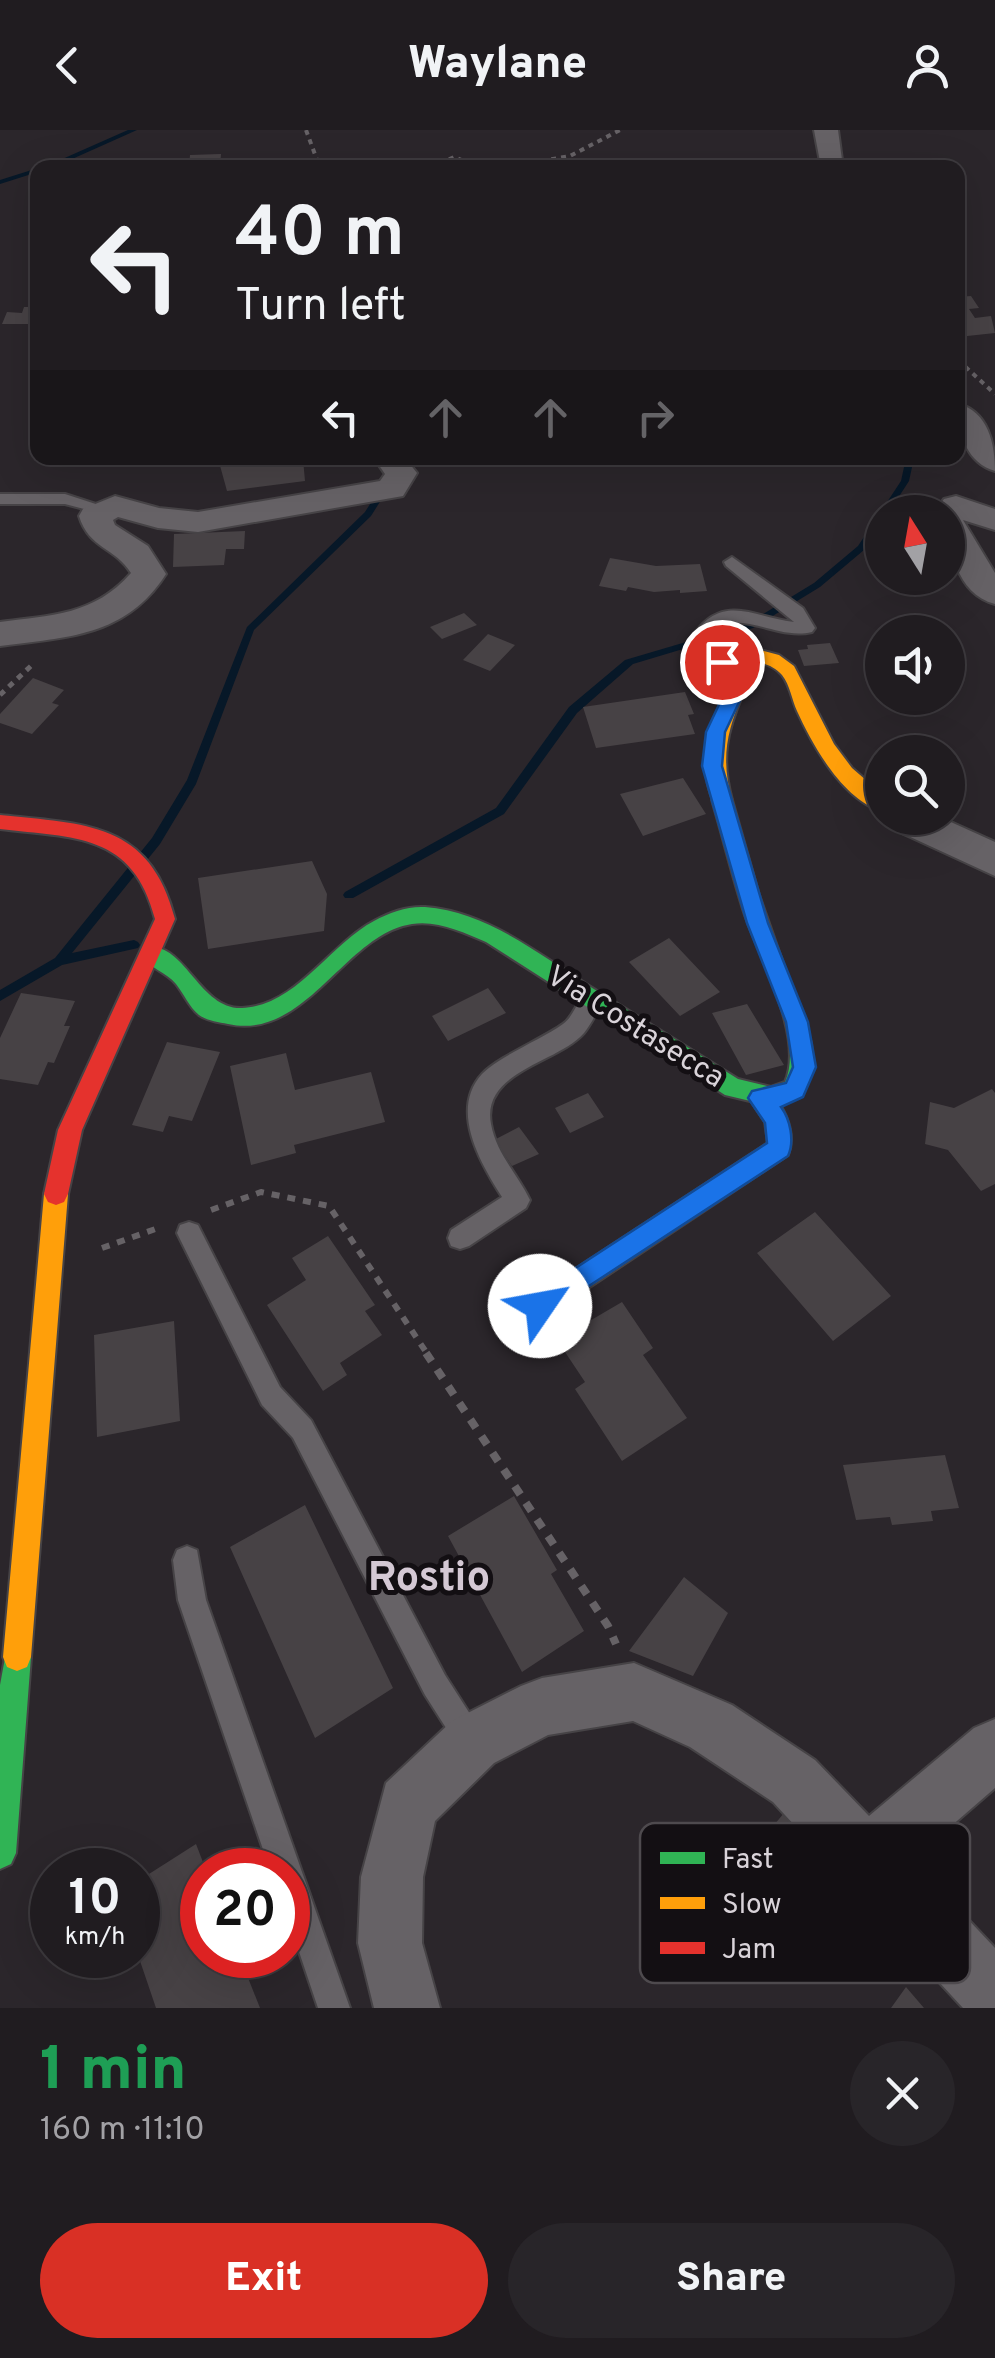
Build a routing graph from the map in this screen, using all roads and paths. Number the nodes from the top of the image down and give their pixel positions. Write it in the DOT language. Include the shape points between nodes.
graph roads {
  1 [pos="306,130"];
  2 [pos="620,130"];
  3 [pos="826,130"];
  4 [pos="317,160"];
  5 [pos="547,160"];
  6 [pos="830,160"];
  7 [pos="965,366"];
  8 [pos="995,394"];
  9 [pos="965,422"];
  10 [pos="995,461"];
  11 [pos="395,465"];
  12 [pos="0,499"];
  13 [pos="103,509"];
  14 [pos="965,509"];
  15 [pos="995,520"];
  16 [pos="965,545"];
  17 [pos="732,562"];
  18 [pos="995,593"];
  19 [pos="0,634"];
  20 [pos="729,657"];
  21 [pos="865,790"];
  22 [pos="0,822"];
  23 [pos="943,835"];
  24 [pos="995,860"];
  25 [pos="152,955"];
  26 [pos="592,998"];
  27 [pos="760,1098"];
  28 [pos="208,1211"];
  29 [pos="181,1228"];
  30 [pos="460,1238"];
  31 [pos="48,1268"];
  32 [pos="540,1306"];
  33 [pos="187,1560"];
  34 [pos="634,1692"];
  35 [pos="473,1742"];
  36 [pos="995,1749"];
  37 [pos="834,1823"];
  38 [pos="908,1823"];
  39 [pos="279,1848"];
  40 [pos="0,1853"];
  41 [pos="310,1939"];
  42 [pos="970,1968"];
  43 [pos="995,1995"];
  44 [pos="334,2008"];
  45 [pos="407,2008"];
  1 -- 4 [label="path"];
  2 -- 5 [label="path"];
  3 -- 6 [label="street"];
  7 -- 8 [label="path"];
  9 -- 10 [label="street"];
  11 -- 13 [label="street" via="401,473 392,489 198,522"];
  12 -- 13 [label="lane" via="65,499"];
  13 -- 19 [label="street" via="95,516 100,531 136,554 149,574 124,603 80,623"];
  14 -- 15 [label="street"];
  16 -- 18 [label="street" via="970,565"];
  17 -- 20 [label="lane" via="797,612 806,628 780,630 752,616 725,616 701,636"];
  20 -- 21 [label="street" via="758,654 789,671 832,764"];
  20 -- 27 [label="street, Via Costasecca" via="722,662 734,694 715,732 712,766 758,923 797,1022 804,1067 794,1090"];
  22 -- 25 [label="street" via="84,833 142,858 159,884 165,919"];
  23 -- 24 [label="street"];
  25 -- 26 [label="street, Via Costasecca" via="181,974 193,998 216,1014 249,1018 286,1006 360,940 406,916 466,924"];
  25 -- 31 [label="street" via="70,1130"];
  26 -- 27 [label="street, Via Costasecca" via="716,1078"];
  26 -- 30 [label="lane" via="575,1028 490,1081 478,1124 518,1200"];
  27 -- 32 [label="lane" via="776,1120 780,1148"];
  28 -- 34 [label="path" via="261,1192 329,1206 608,1626"];
  29 -- 31 [label="path"];
  29 -- 35 [label="lane" via="271,1396 302,1429 435,1686"];
  31 -- 40 [label="street"];
  33 -- 39 [label="lane" via="192,1600"];
  34 -- 35 [label="street" via="542,1707"];
  34 -- 37 [label="street" via="711,1726 794,1781"];
  35 -- 45 [label="street" via="408,1804 392,1877 390,1943"];
  36 -- 38 [label="street"];
  41 -- 44 [label="lane"];
  42 -- 43 [label="street"];
}
